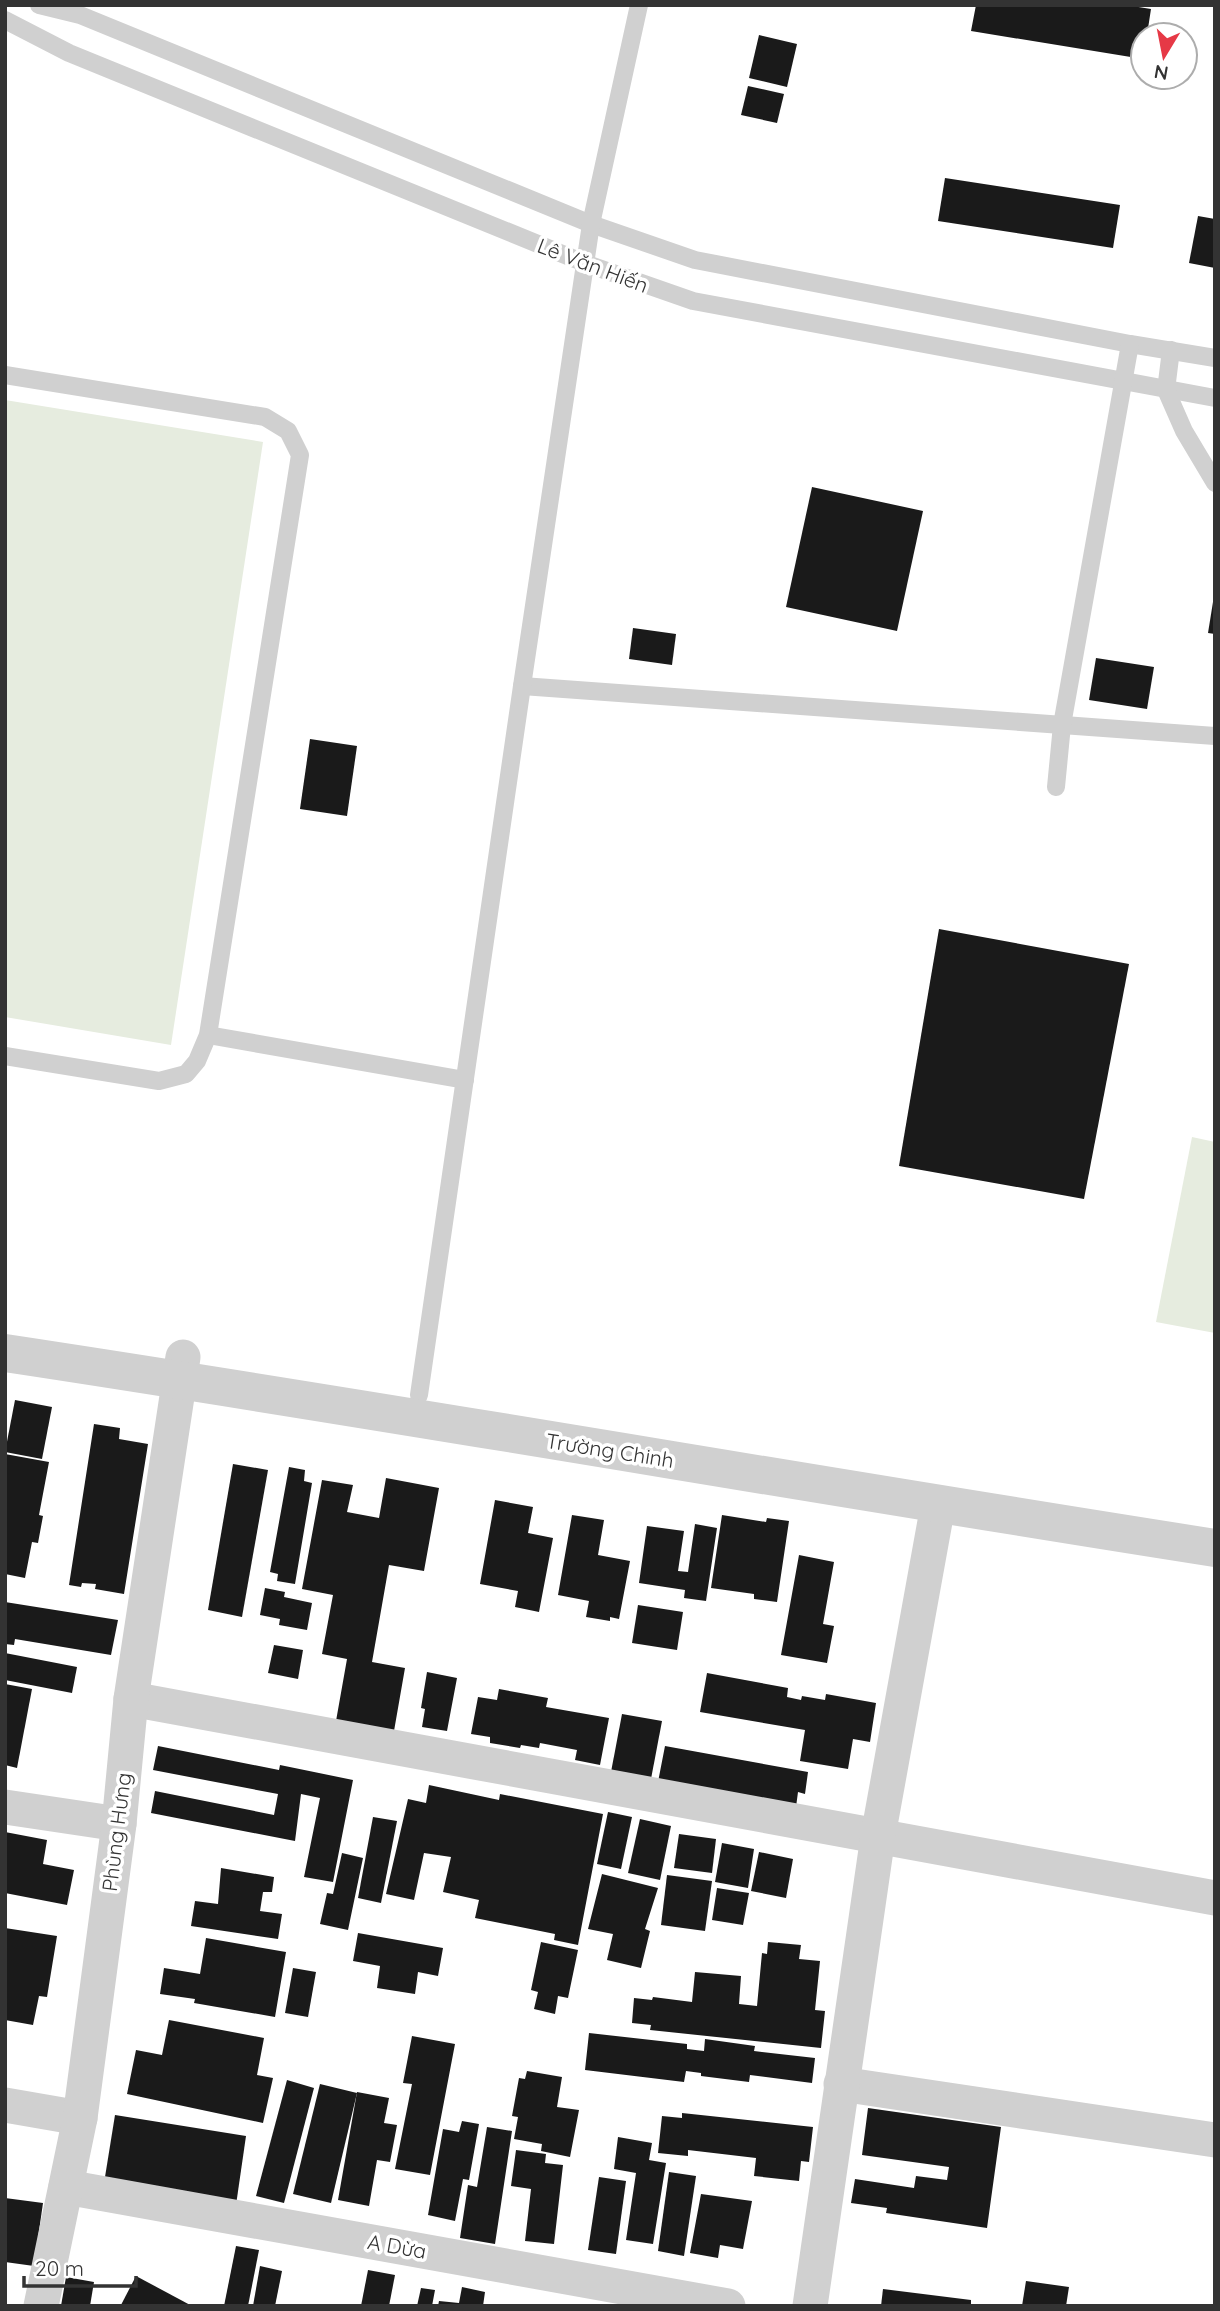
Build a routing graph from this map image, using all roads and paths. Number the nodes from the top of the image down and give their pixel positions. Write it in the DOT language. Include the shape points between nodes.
graph roads {
  1 [pos="39,5"];
  2 [pos="639,5"];
  3 [pos="5,20"];
  4 [pos="592,224"];
  5 [pos="587,264"];
  6 [pos="1130,344"];
  7 [pos="1171,350"];
  8 [pos="1215,358"];
  9 [pos="5,375"];
  10 [pos="1123,382"];
  11 [pos="1166,390"];
  12 [pos="1215,398"];
  13 [pos="1215,484"];
  14 [pos="522,686"];
  15 [pos="1062,725"];
  16 [pos="1215,736"];
  17 [pos="1056,787"];
  18 [pos="208,1035"];
  19 [pos="5,1056"];
  20 [pos="465,1080"];
  21 [pos="5,1329"];
  22 [pos="5,1353"];
  23 [pos="181,1368"];
  24 [pos="419,1395"];
  25 [pos="938,1505"];
  26 [pos="1215,1522"];
  27 [pos="1215,1548"];
  28 [pos="131,1699"];
  29 [pos="5,1807"];
  30 [pos="118,1824"];
  31 [pos="877,1836"];
  32 [pos="1215,1898"];
  33 [pos="841,2084"];
  34 [pos="5,2105"];
  35 [pos="80,2118"];
  36 [pos="1215,2140"];
  37 [pos="66,2187"];
  38 [pos="41,2306"];
  39 [pos="728,2306"];
  40 [pos="810,2306"];
  1 -- 4 [label="lane, Lê Văn Hiến" via="80,15"];
  2 -- 4 [label="lane"];
  3 -- 5 [label="lane, Lê Văn Hiến" via="69,53"];
  4 -- 5 [label="lane"];
  4 -- 6 [label="lane, Lê Văn Hiến" via="695,260"];
  5 -- 10 [label="lane, Lê Văn Hiến" via="693,301"];
  5 -- 14 [label="lane"];
  6 -- 7 [label="lane, Lê Văn Hiến"];
  6 -- 10 [label="lane"];
  7 -- 8 [label="lane, Lê Văn Hiến"];
  7 -- 11 [label="lane"];
  9 -- 18 [label="lane" via="265,417 288,431 300,455"];
  10 -- 11 [label="lane, Lê Văn Hiến"];
  10 -- 15 [label="lane"];
  11 -- 12 [label="lane, Lê Văn Hiến"];
  11 -- 13 [label="lane"];
  14 -- 15 [label="lane"];
  14 -- 20 [label="lane"];
  15 -- 16 [label="lane"];
  15 -- 17 [label="lane"];
  18 -- 19 [label="lane" via="186,1074 159,1081"];
  18 -- 20 [label="lane"];
  20 -- 24 [label="lane"];
  21 -- 23 [label="street, Trường Chinh"];
  22 -- 23 [label="street, Trường Chinh"];
  23 -- 24 [label="street, Trường Chinh"];
  23 -- 25 [label="street, Trường Chinh"];
  23 -- 28 [label="street, Phùng Hưng"];
  24 -- 26 [label="street, Trường Chinh"];
  25 -- 27 [label="street, Trường Chinh"];
  25 -- 31 [label="street"];
  28 -- 30 [label="street, Phùng Hưng"];
  28 -- 31 [label="street"];
  29 -- 30 [label="street"];
  30 -- 35 [label="street, Phùng Hưng"];
  31 -- 32 [label="street"];
  31 -- 33 [label="street"];
  33 -- 36 [label="street"];
  33 -- 40 [label="street"];
  34 -- 35 [label="street"];
  35 -- 37 [label="street, Phùng Hưng"];
  37 -- 38 [label="street, Phùng Hưng"];
  37 -- 39 [label="street, A Dừa"];
}
